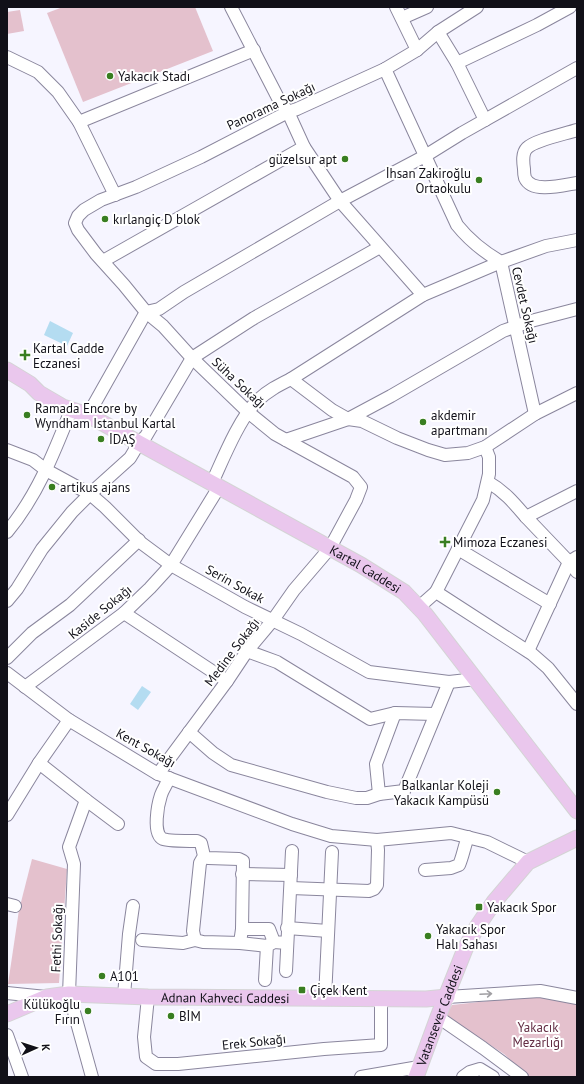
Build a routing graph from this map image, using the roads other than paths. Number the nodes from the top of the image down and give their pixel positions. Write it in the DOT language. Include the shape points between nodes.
graph roads {
  1 [pos="231,7"];
  2 [pos="426,7"];
  3 [pos="477,7"];
  4 [pos="570,7"];
  5 [pos="399,12"];
  6 [pos="438,32"];
  7 [pos="254,50"];
  8 [pos="417,50"];
  9 [pos="7,57"];
  10 [pos="457,63"];
  11 [pos="577,68"];
  12 [pos="385,69"];
  13 [pos="288,112"];
  14 [pos="485,120"];
  15 [pos="79,122"];
  16 [pos="577,130"];
  17 [pos="304,147"];
  18 [pos="425,156"];
  19 [pos="577,183"];
  20 [pos="115,195"];
  21 [pos="340,201"];
  22 [pos="75,222"];
  23 [pos="577,240"];
  24 [pos="380,247"];
  25 [pos="103,261"];
  26 [pos="501,262"];
  27 [pos="423,295"];
  28 [pos="577,309"];
  29 [pos="146,312"];
  30 [pos="515,326"];
  31 [pos="192,358"];
  32 [pos="7,370"];
  33 [pos="291,379"];
  34 [pos="577,393"];
  35 [pos="80,412"];
  36 [pos="248,412"];
  37 [pos="535,414"];
  38 [pos="348,419"];
  39 [pos="286,440"];
  40 [pos="139,443"];
  41 [pos="485,447"];
  42 [pos="7,450"];
  43 [pos="46,470"];
  44 [pos="488,482"];
  45 [pos="215,485"];
  46 [pos="577,491"];
  47 [pos="90,494"];
  48 [pos="526,517"];
  49 [pos="7,532"];
  50 [pos="139,540"];
  51 [pos="330,548"];
  52 [pos="458,549"];
  53 [pos="573,559"];
  54 [pos="171,565"];
  55 [pos="577,572"];
  56 [pos="436,592"];
  57 [pos="7,601"];
  58 [pos="550,604"];
  59 [pos="419,607"];
  60 [pos="124,614"];
  61 [pos="273,620"];
  62 [pos="247,651"];
  63 [pos="528,651"];
  64 [pos="7,658"];
  65 [pos="8,676"];
  66 [pos="476,679"];
  67 [pos="227,681"];
  68 [pos="449,682"];
  69 [pos="25,687"];
  70 [pos="577,704"];
  71 [pos="395,713"];
  72 [pos="435,714"];
  73 [pos="69,720"];
  74 [pos="189,732"];
  75 [pos="39,763"];
  76 [pos="163,776"];
  77 [pos="379,794"];
  78 [pos="86,800"];
  79 [pos="577,811"];
  80 [pos="7,815"];
  81 [pos="118,824"];
  82 [pos="468,837"];
  83 [pos="577,838"];
  84 [pos="377,840"];
  85 [pos="292,851"];
  86 [pos="332,852"];
  87 [pos="204,856"];
  88 [pos="528,862"];
  89 [pos="425,870"];
  90 [pos="242,874"];
  91 [pos="291,875"];
  92 [pos="291,888"];
  93 [pos="330,889"];
  94 [pos="133,906"];
  95 [pos="287,928"];
  96 [pos="242,929"];
  97 [pos="328,931"];
  98 [pos="142,940"];
  99 [pos="195,940"];
  100 [pos="240,943"];
  101 [pos="287,943"];
  102 [pos="271,944"];
  103 [pos="286,971"];
  104 [pos="265,980"];
  105 [pos="7,993"];
  106 [pos="69,994"];
  107 [pos="124,996"];
  108 [pos="447,996"];
  109 [pos="47,997"];
  110 [pos="148,997"];
  111 [pos="325,998"];
  112 [pos="577,998"];
  113 [pos="381,999"];
  114 [pos="7,1014"];
  115 [pos="438,1017"];
  116 [pos="7,1034"];
  117 [pos="418,1072"];
  118 [pos="22,1077"];
  119 [pos="92,1077"];
  120 [pos="361,1077"];
  121 [pos="463,1077"];
  122 [pos="493,1077"];
  123 [pos="522,1077"];
  1 -- 7 [label="street"];
  2 -- 5 [label="street"];
  3 -- 6 [label="street, Panorama Sokağı"];
  4 -- 10 [label="street" via="538,26"];
  5 -- 8 [label="street"];
  6 -- 8 [label="street, Panorama Sokağı"];
  6 -- 10 [label="street"];
  7 -- 13 [label="street" via="278,98"];
  7 -- 15 [label="street"];
  8 -- 12 [label="street, Panorama Sokağı"];
  9 -- 15 [label="street" via="38,72 58,92"];
  10 -- 14 [label="street"];
  11 -- 14 [label="street"];
  12 -- 13 [label="street, Panorama Sokağı"];
  12 -- 18 [label="street, Cevdet Sokağı"];
  13 -- 17 [label="street"];
  13 -- 20 [label="street, Panorama Sokağı" via="193,160"];
  14 -- 18 [label="street"];
  15 -- 20 [label="street"];
  16 -- 19 [label="street" via="527,147 523,166 529,184 538,187"];
  17 -- 21 [label="street"];
  17 -- 25 [label="street"];
  18 -- 21 [label="street"];
  18 -- 26 [label="street, Cevdet Sokağı" via="457,225 478,246"];
  20 -- 22 [label="street, Panorama Sokağı" via="100,200 84,210"];
  21 -- 24 [label="street"];
  21 -- 29 [label="street" via="159,309"];
  22 -- 25 [label="street, Süha Sokağı" via="78,230"];
  23 -- 26 [label="street, Kaside Sokağı" via="546,246"];
  24 -- 27 [label="street"];
  24 -- 31 [label="street" via="254,318"];
  25 -- 29 [label="street, Süha Sokağı"];
  26 -- 27 [label="street, Kaside Sokağı"];
  26 -- 30 [label="street, Cevdet Sokağı"];
  27 -- 33 [label="street, Kaside Sokağı"];
  28 -- 30 [label="street"];
  29 -- 31 [label="street, Süha Sokağı" via="163,326"];
  29 -- 35 [label="street"];
  30 -- 37 [label="street, Cevdet Sokağı"];
  30 -- 38 [label="street"];
  31 -- 36 [label="street, Süha Sokağı"];
  31 -- 40 [label="street" via="146,436"];
  32 -- 35 [label="main road, Kartal Caddesi" via="30,384 66,399"];
  33 -- 36 [label="street, Kaside Sokağı" via="269,391"];
  33 -- 38 [label="street"];
  34 -- 37 [label="street"];
  35 -- 40 [label="main road, Kartal Caddesi"];
  35 -- 43 [label="street"];
  36 -- 39 [label="street, Süha Sokağı"];
  36 -- 45 [label="street, Kaside Sokağı"];
  37 -- 41 [label="street"];
  38 -- 39 [label="street"];
  38 -- 41 [label="street" via="362,421 397,438 445,455 468,453"];
  39 -- 51 [label="street, Süha Sokağı" via="353,477 361,487"];
  40 -- 45 [label="main road, Kartal Caddesi"];
  40 -- 47 [label="street" via="130,458"];
  41 -- 44 [label="street" via="489,457"];
  42 -- 43 [label="street, Serin Sokak" via="33,460"];
  43 -- 47 [label="street, Serin Sokak"];
  43 -- 49 [label="street" via="33,496"];
  44 -- 48 [label="street" via="510,498"];
  44 -- 52 [label="street" via="483,500"];
  45 -- 51 [label="main road, Kartal Caddesi"];
  45 -- 54 [label="street, Kaside Sokağı"];
  46 -- 48 [label="street"];
  47 -- 50 [label="street, Serin Sokak"];
  47 -- 57 [label="street" via="42,549"];
  48 -- 53 [label="street"];
  50 -- 54 [label="street, Serin Sokak"];
  50 -- 64 [label="street" via="70,605 32,633"];
  51 -- 59 [label="main road, Kartal Caddesi" via="404,592"];
  51 -- 61 [label="street, Medine Sokağı" via="294,590"];
  52 -- 56 [label="street"];
  52 -- 58 [label="street"];
  53 -- 55 [label="street"];
  53 -- 58 [label="street"];
  54 -- 60 [label="street, Kaside Sokağı"];
  54 -- 61 [label="street, Serin Sokak"];
  56 -- 59 [label="street"];
  56 -- 63 [label="street"];
  58 -- 63 [label="street"];
  59 -- 66 [label="main road, Kartal Caddesi"];
  60 -- 67 [label="street"];
  60 -- 69 [label="street, Kaside Sokağı"];
  61 -- 62 [label="street, Medine Sokağı"];
  61 -- 68 [label="street, Serin Sokak" via="369,672"];
  62 -- 67 [label="street, Medine Sokağı"];
  62 -- 71 [label="street" via="277,662 370,719"];
  63 -- 70 [label="street" via="548,668"];
  65 -- 69 [label="street, Kent Sokağı"];
  66 -- 68 [label="street, Serin Sokak"];
  66 -- 79 [label="main road, Kartal Caddesi"];
  67 -- 74 [label="street, Medine Sokağı"];
  68 -- 72 [label="street"];
  69 -- 73 [label="street, Kent Sokağı"];
  71 -- 72 [label="street"];
  71 -- 77 [label="street" via="376,764"];
  72 -- 77 [label="street" via="404,791"];
  73 -- 75 [label="street"];
  73 -- 76 [label="street, Kent Sokağı"];
  74 -- 76 [label="street, Medine Sokağı"];
  74 -- 77 [label="street" via="231,765 356,798"];
  75 -- 78 [label="street"];
  75 -- 80 [label="street"];
  76 -- 84 [label="street, Kent Sokağı" via="331,836"];
  76 -- 87 [label="street, Medine Sokağı" via="158,810 159,836 164,839 198,841 201,843"];
  78 -- 81 [label="street"];
  78 -- 106 [label="street, Fethi Sokağı" via="69,847 74,864"];
  82 -- 84 [label="street, Kent Sokağı" via="451,832"];
  82 -- 88 [label="street, Kent Sokağı" via="487,842"];
  82 -- 89 [label="street" via="459,865"];
  83 -- 88 [label="main road, Vatansever Caddesi"];
  84 -- 93 [label="street" via="377,885 374,889"];
  85 -- 91 [label="street"];
  86 -- 93 [label="street"];
  87 -- 90 [label="street" via="243,860"];
  87 -- 99 [label="street" via="200,863 193,931"];
  88 -- 108 [label="main road, Vatansever Caddesi" via="494,902 477,927 465,949"];
  90 -- 91 [label="street"];
  90 -- 96 [label="street"];
  91 -- 92 [label="street"];
  92 -- 93 [label="street"];
  92 -- 95 [label="street"];
  93 -- 97 [label="street"];
  94 -- 107 [label="street"];
  95 -- 97 [label="street"];
  95 -- 101 [label="street"];
  96 -- 100 [label="street"];
  96 -- 102 [label="street" via="269,929"];
  97 -- 111 [label="street"];
  98 -- 99 [label="street" via="183,943"];
  99 -- 100 [label="street"];
  100 -- 102 [label="street"];
  101 -- 102 [label="street"];
  101 -- 103 [label="street"];
  102 -- 104 [label="street"];
  105 -- 109 [label="street"];
  106 -- 107 [label="main road, Adnan Kahveci Caddesi"];
  106 -- 109 [label="main road, Adnan Kahveci Caddesi"];
  106 -- 119 [label="street, Fethi Sokağı"];
  107 -- 110 [label="main road, Adnan Kahveci Caddesi"];
  108 -- 112 [label="street, one-way" via="540,991"];
  108 -- 113 [label="main road, Adnan Kahveci Caddesi" via="426,999"];
  108 -- 115 [label="main road, Vatansever Caddesi"];
  109 -- 114 [label="main road, Adnan Kahveci Caddesi"];
  110 -- 111 [label="main road, Adnan Kahveci Caddesi"];
  110 -- 113 [label="street, Erek Sokağı" via="145,1051 146,1057 156,1064 380,1045"];
  111 -- 113 [label="main road, Adnan Kahveci Caddesi"];
  115 -- 117 [label="main road, Vatansever Caddesi"];
  115 -- 123 [label="street"];
  116 -- 118 [label="street"];
  117 -- 120 [label="street"];
  121 -- 122 [label="street" via="480,1069"];
}
